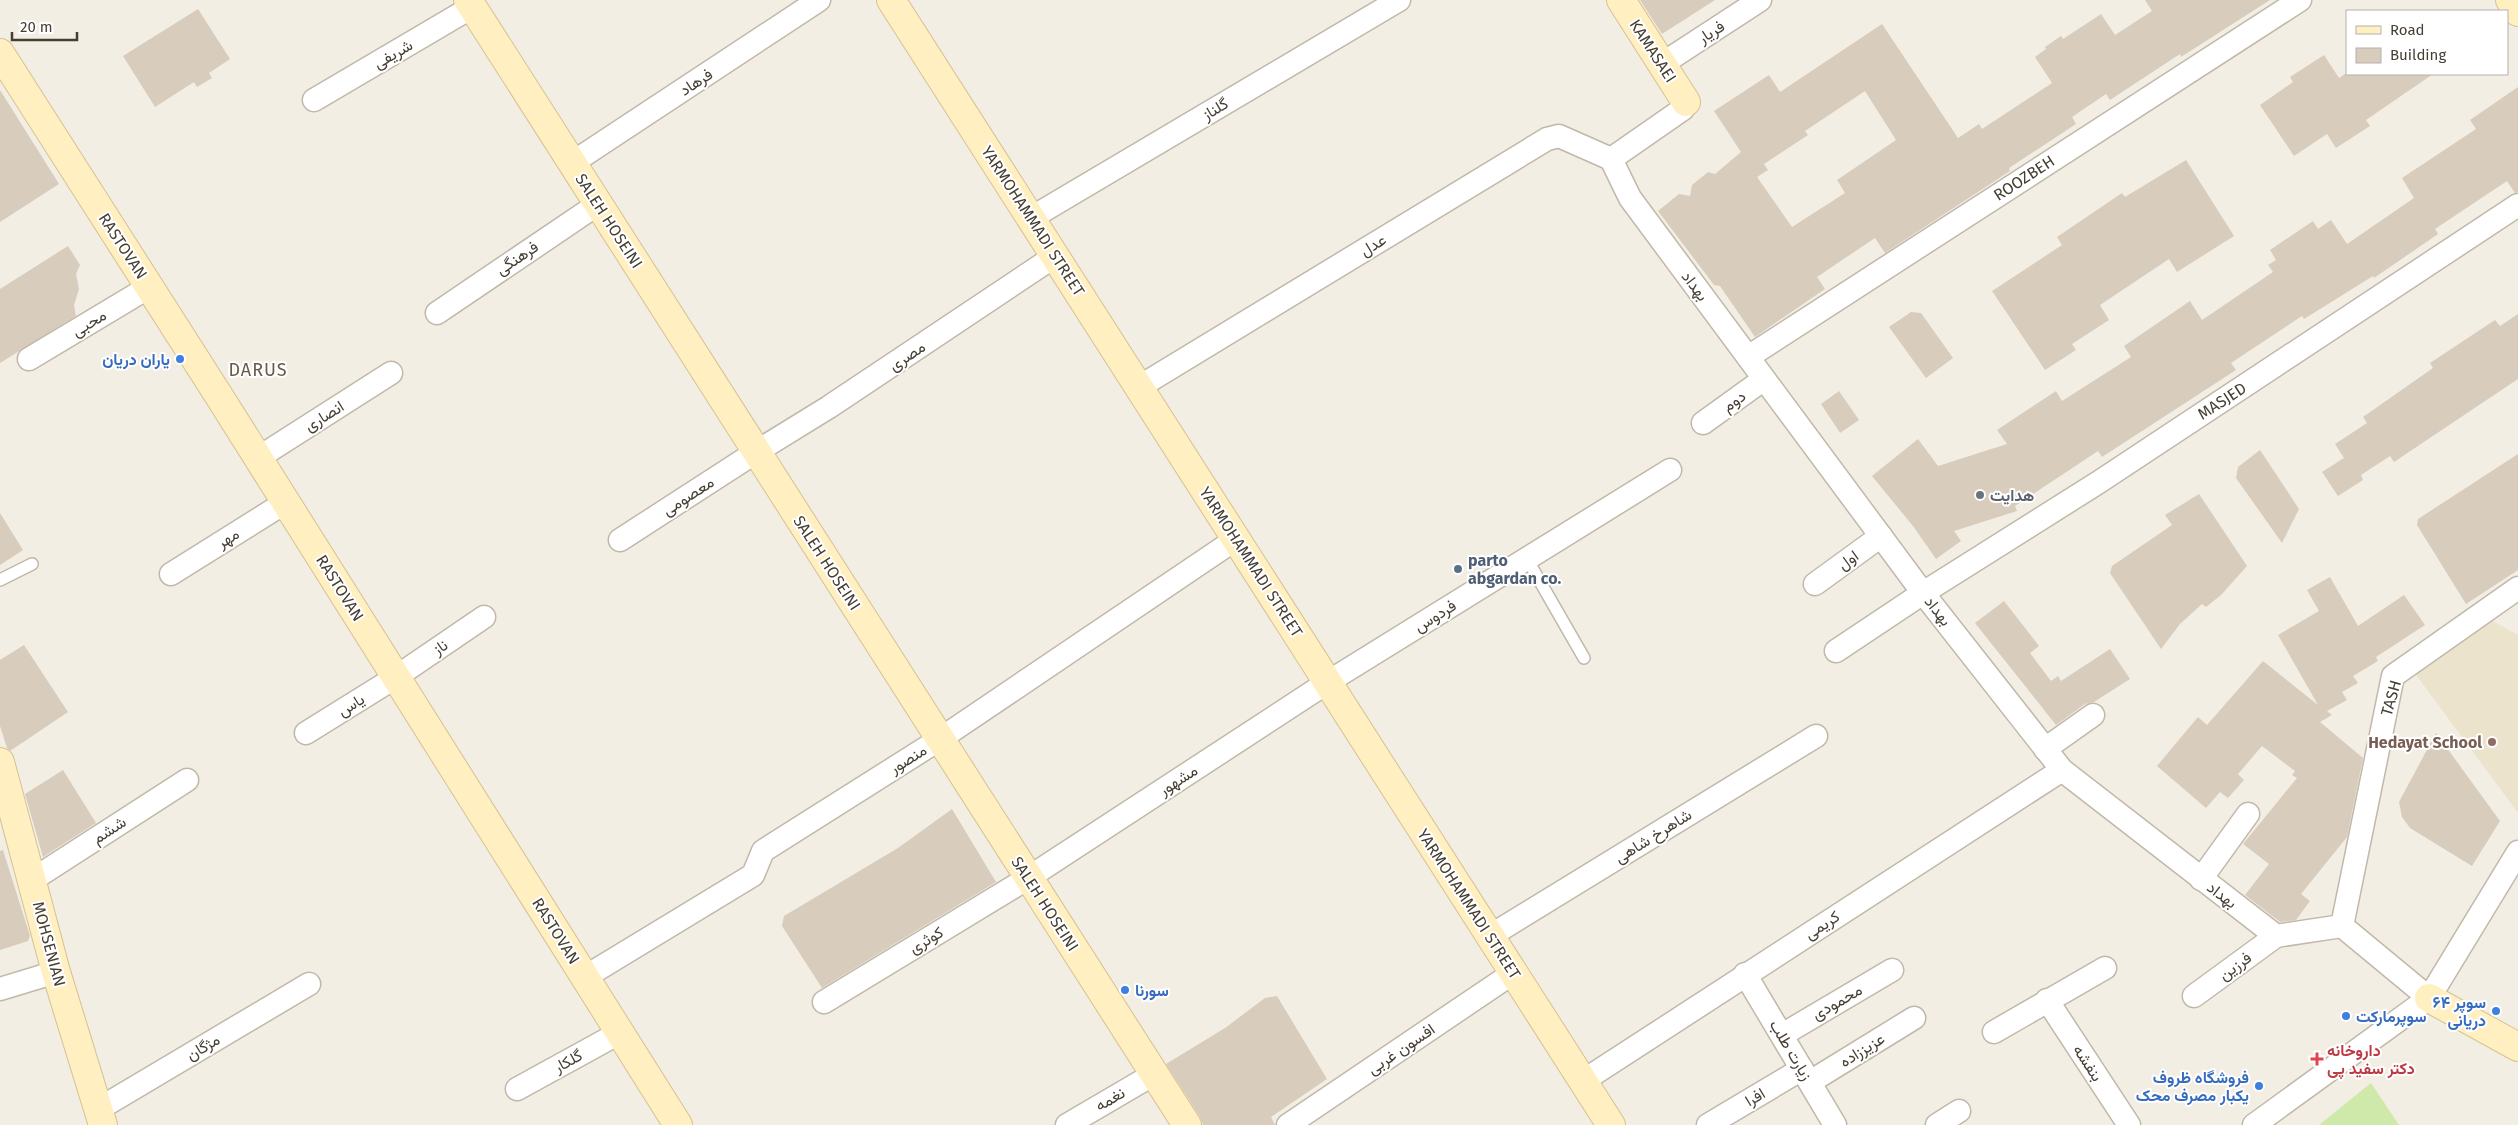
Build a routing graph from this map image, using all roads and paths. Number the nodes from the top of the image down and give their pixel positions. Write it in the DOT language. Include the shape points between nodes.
graph roads {
  1 [pos="819,0"];
  2 [pos="891,0"];
  3 [pos="1399,0"];
  4 [pos="1621,0"];
  5 [pos="1760,0"];
  6 [pos="2300,0"];
  7 [pos="2510,0"];
  8 [pos="470,4"];
  9 [pos="2518,12"];
  10 [pos="0,53"];
  11 [pos="1662,64"];
  12 [pos="314,100"];
  13 [pos="1686,102"];
  14 [pos="1611,159"];
  15 [pos="572,163"];
  16 [pos="598,204"];
  17 [pos="2518,205"];
  18 [pos="1031,218"];
  19 [pos="1055,256"];
  20 [pos="150,287"];
  21 [pos="437,312"];
  22 [pos="1748,357"];
  23 [pos="29,360"];
  24 [pos="391,374"];
  25 [pos="1764,379"];
  26 [pos="1139,387"];
  27 [pos="1704,423"];
  28 [pos="756,452"];
  29 [pos="258,458"];
  30 [pos="1670,470"];
  31 [pos="286,502"];
  32 [pos="1881,536"];
  33 [pos="1236,539"];
  34 [pos="620,540"];
  35 [pos="1527,559"];
  36 [pos="32,564"];
  37 [pos="171,574"];
  38 [pos="0,580"];
  39 [pos="1815,584"];
  40 [pos="2518,588"];
  41 [pos="1923,593"];
  42 [pos="484,617"];
  43 [pos="1836,651"];
  44 [pos="1584,658"];
  45 [pos="396,677"];
  46 [pos="1328,682"];
  47 [pos="2093,716"];
  48 [pos="306,733"];
  49 [pos="1816,736"];
  50 [pos="940,739"];
  51 [pos="2045,748"];
  52 [pos="0,762"];
  53 [pos="2062,770"];
  54 [pos="187,780"];
  55 [pos="2248,814"];
  56 [pos="2518,852"];
  57 [pos="1028,878"];
  58 [pos="2200,879"];
  59 [pos="32,880"];
  60 [pos="2342,926"];
  61 [pos="1490,936"];
  62 [pos="2276,936"];
  63 [pos="2105,968"];
  64 [pos="1892,970"];
  65 [pos="56,972"];
  66 [pos="1513,973"];
  67 [pos="1746,974"];
  68 [pos="585,978"];
  69 [pos="309,984"];
  70 [pos="0,989"];
  71 [pos="2194,996"];
  72 [pos="2429,998"];
  73 [pos="2047,1000"];
  74 [pos="824,1002"];
  75 [pos="1914,1018"];
  76 [pos="1994,1032"];
  77 [pos="619,1033"];
  78 [pos="1782,1035"];
  79 [pos="2518,1047"];
  80 [pos="1154,1074"];
  81 [pos="1806,1075"];
  82 [pos="1582,1081"];
  83 [pos="517,1089"];
  84 [pos="1959,1111"];
  85 [pos="100,1117"];
  86 [pos="678,1125"];
  87 [pos="1067,1125"];
  88 [pos="1187,1125"];
  89 [pos="1288,1125"];
  90 [pos="1611,1125"];
  91 [pos="1708,1125"];
  92 [pos="1836,1125"];
  93 [pos="1937,1125"];
  94 [pos="2129,1125"];
  95 [pos="2254,1125"];
  1 -- 15 [label="street, فرهاد"];
  2 -- 18 [label="street, YARMOHAMMADI STREET"];
  3 -- 18 [label="street, گلناز"];
  4 -- 11 [label="street, KAMASAEI"];
  5 -- 11 [label="street, فریار"];
  6 -- 22 [label="street, ROOZBEH"];
  7 -- 9 [label="street"];
  8 -- 12 [label="street, شریفی"];
  8 -- 15 [label="street, SALEH HOSEINI"];
  10 -- 20 [label="street, RASTOVAN"];
  11 -- 13 [label="street, KAMASAEI"];
  13 -- 14 [label="street" via="1683,109"];
  14 -- 22 [label="street, بهداد" via="1630,198"];
  14 -- 26 [label="street, عدل" via="1558,136 1547,139"];
  15 -- 16 [label="street, SALEH HOSEINI"];
  16 -- 21 [label="street, فرهنگی"];
  16 -- 28 [label="street, SALEH HOSEINI"];
  17 -- 41 [label="street, MASJED" via="2099,482"];
  18 -- 19 [label="street, YARMOHAMMADI STREET"];
  19 -- 26 [label="street, YARMOHAMMADI STREET"];
  19 -- 28 [label="street, مصری"];
  20 -- 23 [label="street, محبی"];
  20 -- 29 [label="street, RASTOVAN"];
  22 -- 25 [label="street, بهداد"];
  24 -- 29 [label="street, انصاری"];
  25 -- 27 [label="street, دوم"];
  25 -- 32 [label="street, بهداد"];
  26 -- 33 [label="street, YARMOHAMMADI STREET"];
  28 -- 34 [label="street, معصومی"];
  28 -- 50 [label="street, SALEH HOSEINI"];
  29 -- 31 [label="street, RASTOVAN"];
  30 -- 35 [label="street, فردوس"];
  31 -- 37 [label="street, مهر"];
  31 -- 45 [label="street, RASTOVAN"];
  32 -- 39 [label="street, اول"];
  32 -- 41 [label="street, بهداد"];
  33 -- 46 [label="street, YARMOHAMMADI STREET"];
  33 -- 50 [label="street, منصور"];
  35 -- 44 [label="lane"];
  35 -- 46 [label="street, فردوس"];
  36 -- 38 [label="lane"];
  40 -- 60 [label="street, TASH" via="2393,676"];
  41 -- 43 [label="street, MASJED"];
  41 -- 51 [label="street, بهداد"];
  42 -- 45 [label="street, ناز"];
  45 -- 48 [label="street, یاس"];
  45 -- 68 [label="street, RASTOVAN"];
  46 -- 57 [label="street, مشهور"];
  46 -- 61 [label="street, YARMOHAMMADI STREET"];
  47 -- 51 [label="street"];
  49 -- 61 [label="street, شاهرخ شاهی"];
  50 -- 57 [label="street, SALEH HOSEINI"];
  50 -- 68 [label="street, منصور" via="763,851 753,875"];
  51 -- 53 [label="street, بهداد"];
  52 -- 59 [label="street, MOHSENIAN"];
  53 -- 58 [label="street, بهداد"];
  53 -- 67 [label="street, کریمی"];
  54 -- 59 [label="street, ششم"];
  55 -- 58 [label="street"];
  56 -- 72 [label="street"];
  57 -- 74 [label="street, کوثری"];
  57 -- 80 [label="street, SALEH HOSEINI"];
  58 -- 62 [label="street, بهداد"];
  59 -- 65 [label="street, MOHSENIAN"];
  60 -- 62 [label="street"];
  60 -- 72 [label="street"];
  61 -- 66 [label="street, YARMOHAMMADI STREET"];
  62 -- 71 [label="street, فرزین"];
  63 -- 73 [label="street"];
  64 -- 78 [label="street, محمودی"];
  65 -- 70 [label="street"];
  65 -- 85 [label="street, MOHSENIAN"];
  66 -- 82 [label="street, YARMOHAMMADI STREET"];
  66 -- 89 [label="street, افسون غربی"];
  67 -- 78 [label="street, زیارت طلب"];
  67 -- 82 [label="street, کریمی"];
  68 -- 77 [label="street, RASTOVAN"];
  69 -- 85 [label="street, مژگان"];
  72 -- 79 [label="street"];
  72 -- 95 [label="street"];
  73 -- 76 [label="street"];
  73 -- 94 [label="street, بنفشه"];
  75 -- 81 [label="street, عزیززاده"];
  77 -- 83 [label="street, گلکار"];
  77 -- 86 [label="street, RASTOVAN"];
  78 -- 81 [label="street, زیارت طلب"];
  80 -- 87 [label="street, نغمه"];
  80 -- 88 [label="street, SALEH HOSEINI"];
  81 -- 91 [label="street, افرا"];
  81 -- 92 [label="street, زیارت طلب"];
  82 -- 90 [label="street, YARMOHAMMADI STREET"];
  84 -- 93 [label="street"];
}
